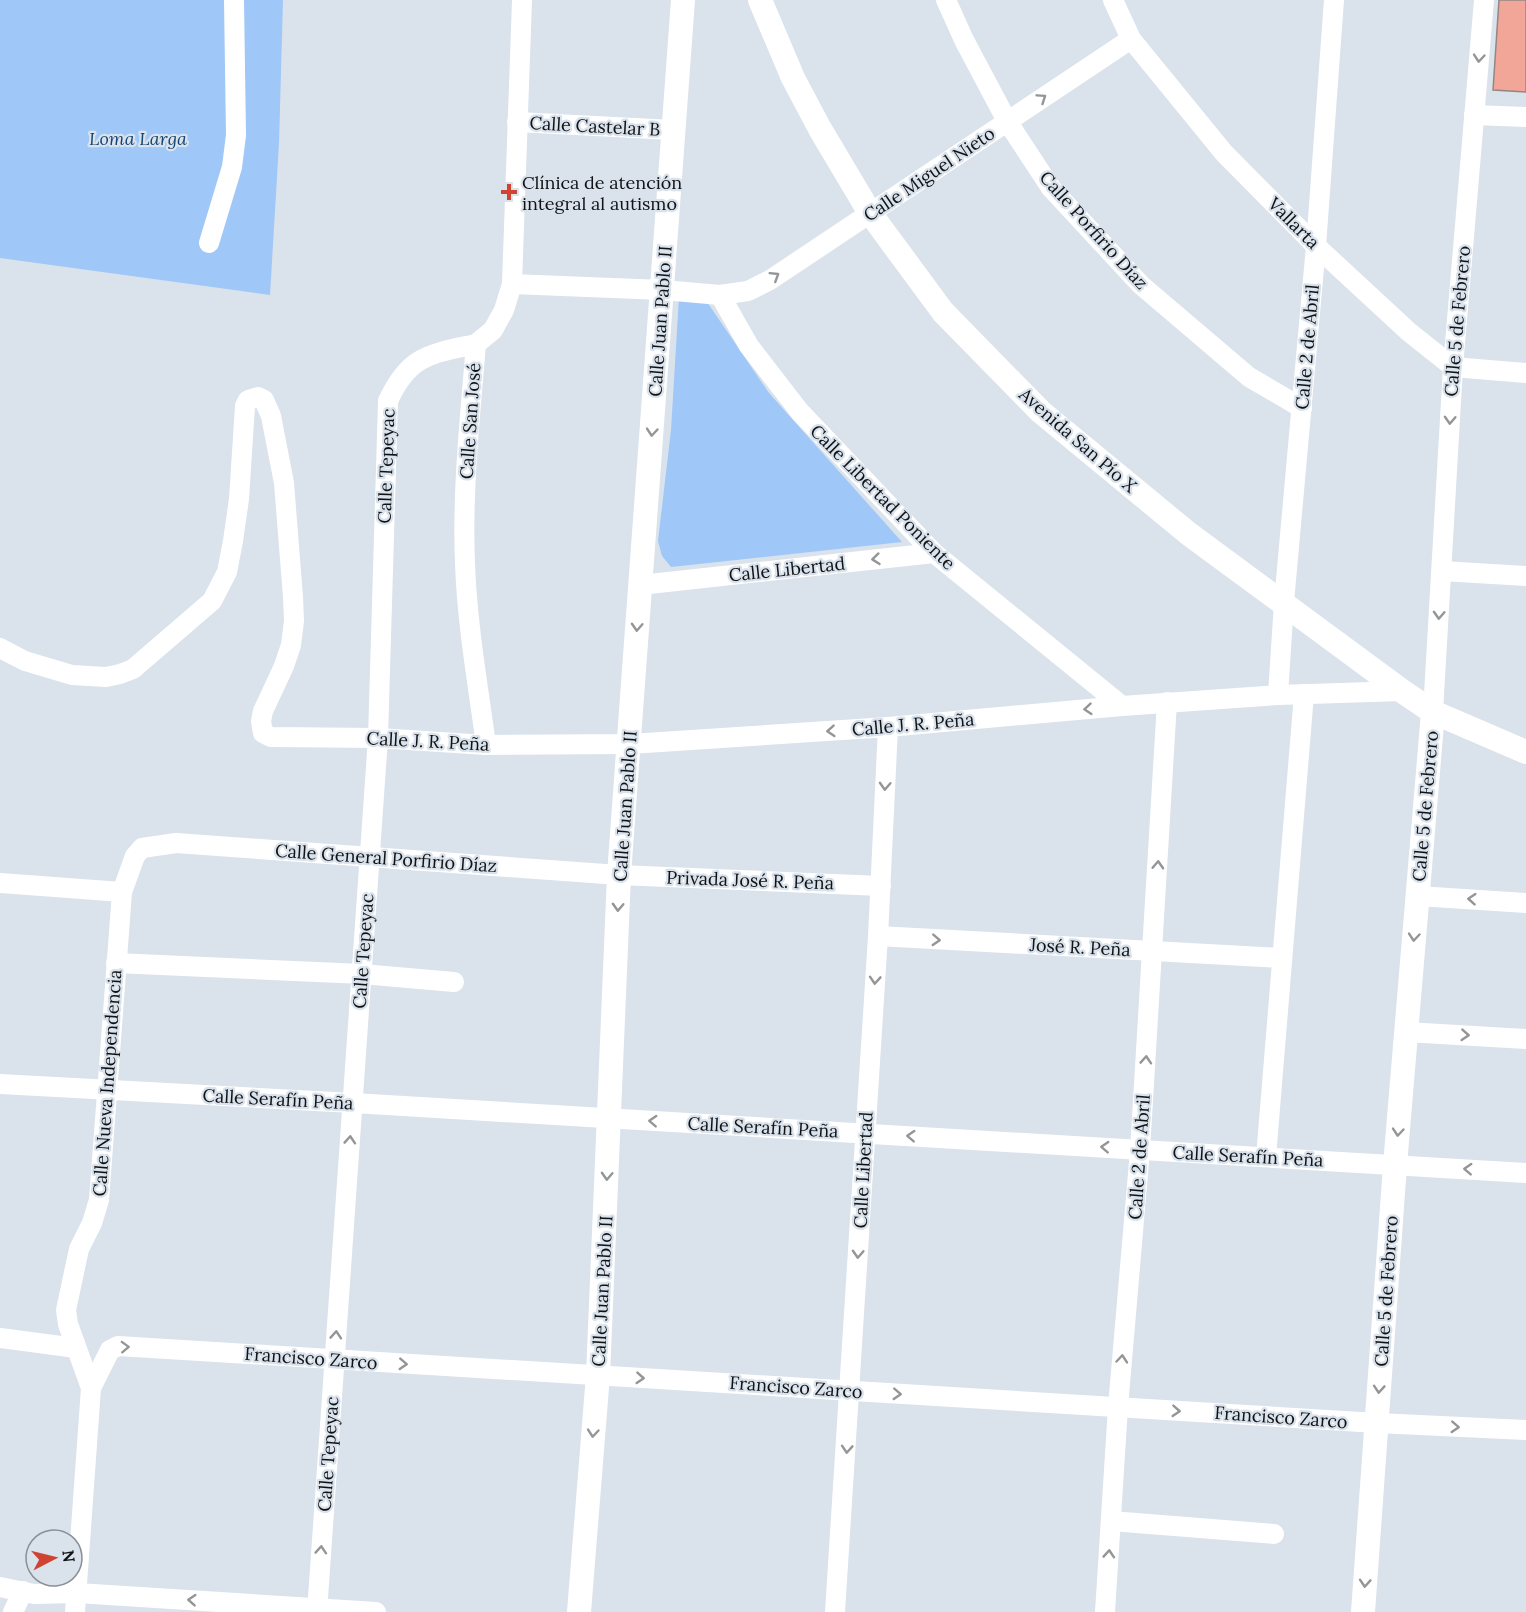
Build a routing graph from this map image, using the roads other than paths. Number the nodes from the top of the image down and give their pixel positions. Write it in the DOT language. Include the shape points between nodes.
graph roads {
  1 [pos="234,0"];
  2 [pos="522,0"];
  3 [pos="683,0"];
  4 [pos="760,0"];
  5 [pos="946,0"];
  6 [pos="1113,0"];
  7 [pos="1334,0"];
  8 [pos="1484,0"];
  9 [pos="1131,39"];
  10 [pos="1474,115"];
  11 [pos="1526,117"];
  12 [pos="1007,121"];
  13 [pos="517,122"];
  14 [pos="673,130"];
  15 [pos="870,213"];
  16 [pos="209,243"];
  17 [pos="1316,246"];
  18 [pos="512,284"];
  19 [pos="663,290"];
  20 [pos="720,295"];
  21 [pos="476,344"];
  22 [pos="1453,367"];
  23 [pos="1526,373"];
  24 [pos="1302,408"];
  25 [pos="934,553"];
  26 [pos="1442,571"];
  27 [pos="1526,576"];
  28 [pos="640,585"];
  29 [pos="1284,602"];
  30 [pos="0,648"];
  31 [pos="1402,691"];
  32 [pos="1278,694"];
  33 [pos="1304,694"];
  34 [pos="1167,702"];
  35 [pos="1122,706"];
  36 [pos="1433,712"];
  37 [pos="888,727"];
  38 [pos="378,738"];
  39 [pos="630,744"];
  40 [pos="486,745"];
  41 [pos="1526,752"];
  42 [pos="153,845"];
  43 [pos="370,856"];
  44 [pos="619,875"];
  45 [pos="0,883"];
  46 [pos="881,886"];
  47 [pos="122,892"];
  48 [pos="1418,896"];
  49 [pos="1526,903"];
  50 [pos="878,936"];
  51 [pos="1154,951"];
  52 [pos="1282,958"];
  53 [pos="116,963"];
  54 [pos="362,974"];
  55 [pos="454,982"];
  56 [pos="1406,1032"];
  57 [pos="1526,1039"];
  58 [pos="0,1084"];
  59 [pos="107,1089"];
  60 [pos="353,1103"];
  61 [pos="610,1118"];
  62 [pos="865,1133"];
  63 [pos="1140,1150"];
  64 [pos="1266,1157"];
  65 [pos="1395,1165"];
  66 [pos="1526,1173"];
  67 [pos="0,1338"];
  68 [pos="76,1348"];
  69 [pos="334,1360"];
  70 [pos="598,1375"];
  71 [pos="91,1388"];
  72 [pos="850,1391"];
  73 [pos="1118,1407"];
  74 [pos="1377,1423"];
  75 [pos="1526,1430"];
  76 [pos="1111,1521"];
  77 [pos="1274,1534"];
  78 [pos="0,1587"];
  79 [pos="23,1591"];
  80 [pos="76,1602"];
  81 [pos="317,1610"];
  82 [pos="13,1612"];
  83 [pos="376,1612"];
  84 [pos="579,1612"];
  85 [pos="835,1612"];
  86 [pos="1105,1612"];
  87 [pos="1363,1612"];
  1 -- 16 [label="street" via="236,135 232,167"];
  2 -- 13 [label="street, Calle San José"];
  3 -- 14 [label="street, Calle Juan Pablo II"];
  4 -- 15 [label="street, Avenida San Pío X" via="820,129"];
  5 -- 12 [label="street, Calle Porfirio Díaz"];
  6 -- 9 [label="street, Vallarta"];
  7 -- 17 [label="street, Calle 2 de Abril"];
  8 -- 10 [label="street, Calle 5 de Febrero, one-way"];
  12 -- 9 [label="street, Calle Miguel Nieto, one-way"];
  9 -- 17 [label="street, Vallarta" via="1224,153"];
  10 -- 11 [label="street"];
  10 -- 22 [label="street, Calle 5 de Febrero"];
  12 -- 15 [label="street, Calle Miguel Nieto"];
  12 -- 24 [label="street, Calle Porfirio Díaz" via="1051,188 1141,285 1249,377"];
  13 -- 14 [label="street, Calle Castelar B"];
  13 -- 18 [label="street, Calle San José"];
  14 -- 19 [label="street, Calle Juan Pablo II"];
  20 -- 15 [label="street, Calle Miguel Nieto, one-way" via="748,291 770,280"];
  15 -- 29 [label="street, Avenida San Pío X" via="943,312 1041,412 1189,534"];
  17 -- 22 [label="street, Vallarta"];
  17 -- 24 [label="street, Calle 2 de Abril"];
  18 -- 19 [label="street"];
  18 -- 21 [label="street, Calle San José" via="494,330"];
  19 -- 20 [label="street"];
  19 -- 28 [label="street, Calle Juan Pablo II, one-way"];
  20 -- 25 [label="street, Calle Libertad Poniente" via="749,346 800,412"];
  21 -- 38 [label="street, Calle Tepeyac" via="430,354 410,366 397,381 388,401"];
  21 -- 40 [label="street, Calle San José" via="466,466 465,563"];
  22 -- 23 [label="street"];
  22 -- 26 [label="street, Calle 5 de Febrero, one-way"];
  24 -- 29 [label="street, Calle 2 de Abril"];
  25 -- 28 [label="street, Calle Libertad, one-way"];
  25 -- 35 [label="street, Calle Libertad Poniente"];
  26 -- 27 [label="street"];
  26 -- 36 [label="street, Calle 5 de Febrero, one-way"];
  28 -- 39 [label="street, Calle Juan Pablo II, one-way"];
  29 -- 31 [label="street, Avenida San Pío X"];
  29 -- 32 [label="street, Calle 2 de Abril"];
  30 -- 38 [label="street, Calle J. R. Peña" via="25,662 72,675 106,677 133,669 212,601 227,572 239,499 245,406 248,400 258,397 264,400 271,416 284,483 294,621 284,666 263,711 263,733 284,738"];
  31 -- 33 [label="street, Calle J. R. Peña"];
  31 -- 36 [label="street, Avenida San Pío X"];
  32 -- 33 [label="street, Calle J. R. Peña"];
  32 -- 34 [label="street, Calle J. R. Peña"];
  33 -- 52 [label="street"];
  34 -- 35 [label="street, Calle J. R. Peña"];
  51 -- 34 [label="street, Calle 2 de Abril, one-way"];
  35 -- 37 [label="street, Calle J. R. Peña, one-way"];
  36 -- 41 [label="street, Avenida San Pío X"];
  36 -- 48 [label="street, Calle 5 de Febrero"];
  37 -- 39 [label="street, Calle J. R. Peña, one-way"];
  37 -- 46 [label="street, Calle Libertad, one-way"];
  38 -- 40 [label="street, Calle J. R. Peña"];
  38 -- 43 [label="street, Calle Tepeyac"];
  39 -- 40 [label="street, Calle J. R. Peña"];
  39 -- 44 [label="street, Calle Juan Pablo II"];
  42 -- 43 [label="street, Calle General Porfirio Díaz" via="176,843"];
  42 -- 47 [label="street, Calle Nueva Independencia" via="142,848 135,856"];
  43 -- 44 [label="street, Calle General Porfirio Díaz"];
  43 -- 54 [label="street, Calle Tepeyac"];
  44 -- 46 [label="street, Privada José R. Peña"];
  44 -- 61 [label="street, Calle Juan Pablo II, one-way"];
  45 -- 47 [label="street"];
  46 -- 50 [label="street, Calle Libertad"];
  47 -- 53 [label="street, Calle Nueva Independencia"];
  49 -- 48 [label="street, one-way"];
  48 -- 56 [label="street, Calle 5 de Febrero, one-way"];
  50 -- 51 [label="street, José R. Peña, one-way"];
  50 -- 62 [label="street, Calle Libertad, one-way"];
  51 -- 52 [label="street, José R. Peña"];
  63 -- 51 [label="street, Calle 2 de Abril, one-way"];
  52 -- 64 [label="street"];
  53 -- 54 [label="street"];
  53 -- 59 [label="street, Calle Nueva Independencia"];
  54 -- 55 [label="street"];
  54 -- 60 [label="street, Calle Tepeyac"];
  56 -- 57 [label="street, one-way"];
  56 -- 65 [label="street, Calle 5 de Febrero, one-way"];
  58 -- 59 [label="street, Calle Serafín Peña"];
  59 -- 60 [label="street, Calle Serafín Peña"];
  59 -- 68 [label="street, Calle Nueva Independencia" via="99,1200 79,1249 66,1310"];
  60 -- 61 [label="street, Calle Serafín Peña"];
  69 -- 60 [label="street, Calle Tepeyac, one-way"];
  62 -- 61 [label="street, Calle Serafín Peña, one-way"];
  61 -- 70 [label="street, Calle Juan Pablo II, one-way"];
  63 -- 62 [label="street, Calle Serafín Peña, one-way"];
  62 -- 72 [label="street, Calle Libertad, one-way"];
  63 -- 64 [label="street, Calle Serafín Peña"];
  73 -- 63 [label="street, Calle 2 de Abril, one-way"];
  64 -- 65 [label="street, Calle Serafín Peña"];
  66 -- 65 [label="street, Calle Serafín Peña, one-way"];
  65 -- 74 [label="street, Calle 5 de Febrero, one-way"];
  67 -- 68 [label="street"];
  68 -- 71 [label="street, Calle Nueva Independencia"];
  69 -- 70 [label="street, Francisco Zarco, one-way"];
  71 -- 69 [label="street, Francisco Zarco, one-way" via="110,1350 118,1346"];
  81 -- 69 [label="street, Calle Tepeyac, one-way"];
  70 -- 72 [label="street, Francisco Zarco, one-way"];
  70 -- 84 [label="street, Calle Juan Pablo II, one-way"];
  71 -- 80 [label="street, Calle Nueva Independencia"];
  72 -- 73 [label="street, Francisco Zarco, one-way"];
  72 -- 85 [label="street, Calle Libertad, one-way"];
  73 -- 74 [label="street, Francisco Zarco, one-way"];
  73 -- 76 [label="street, Calle 2 de Abril"];
  74 -- 75 [label="street, Francisco Zarco, one-way"];
  74 -- 87 [label="street, Calle 5 de Febrero, one-way"];
  76 -- 77 [label="street"];
  86 -- 76 [label="street, Calle 2 de Abril, one-way"];
  78 -- 79 [label="street"];
  79 -- 80 [label="street"];
  79 -- 82 [label="street"];
  81 -- 80 [label="street, one-way"];
  81 -- 83 [label="street"];
}
